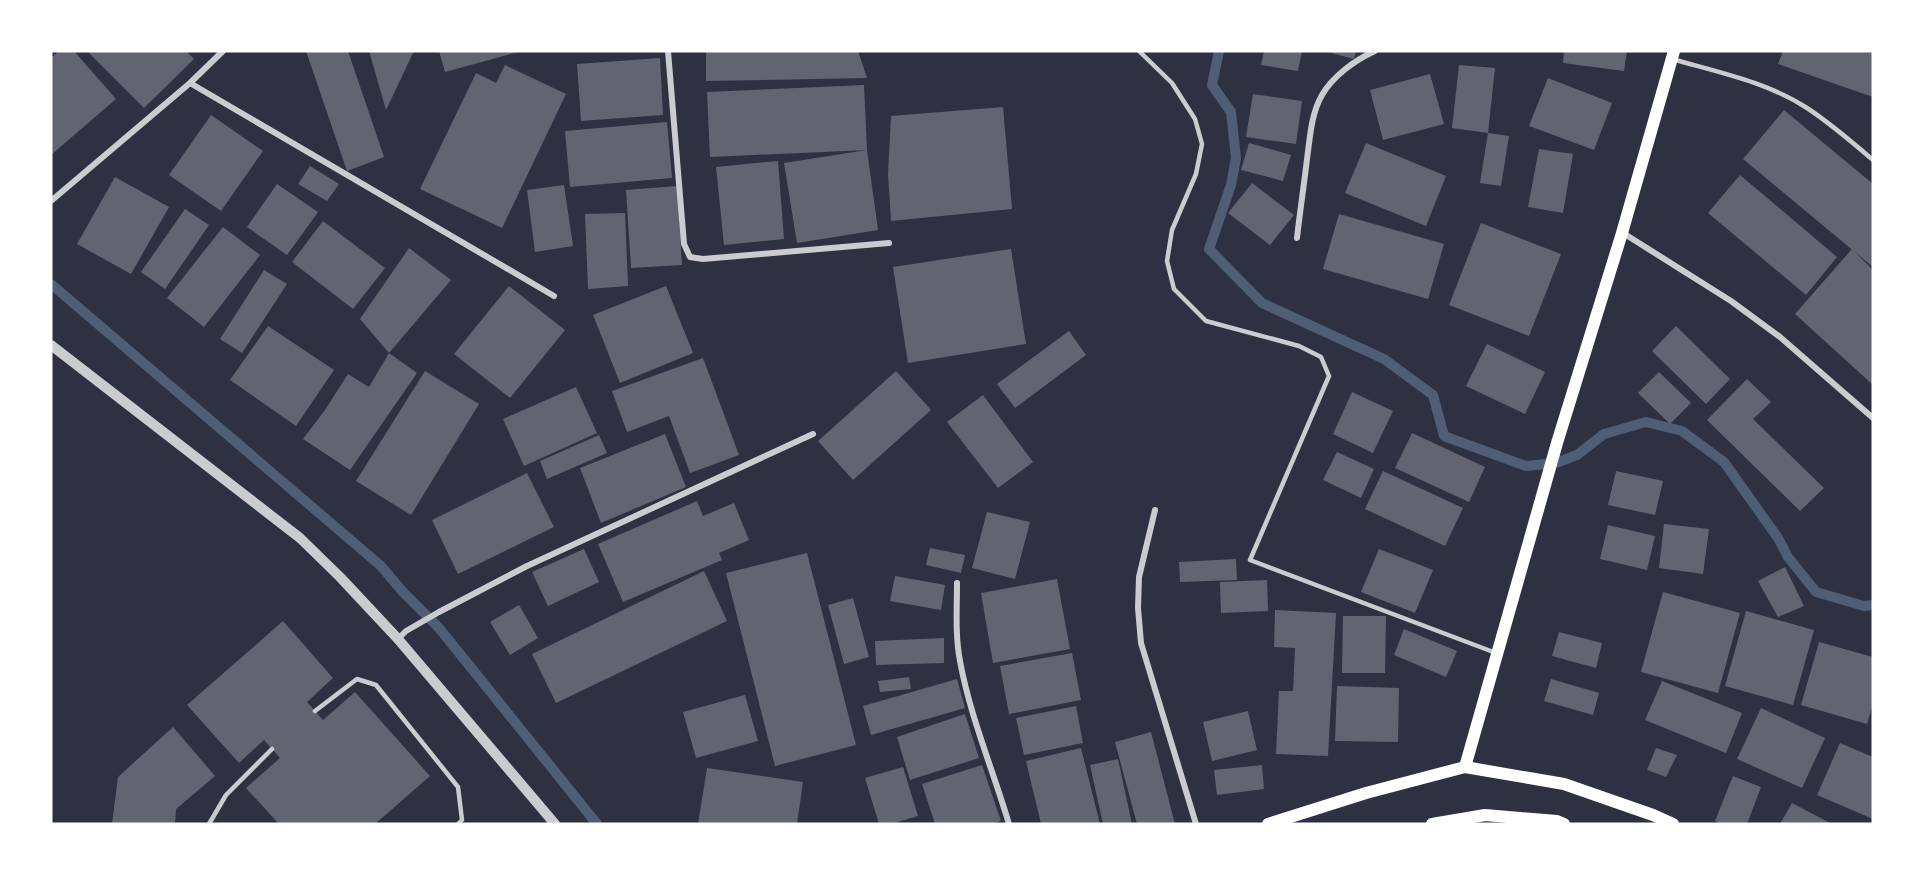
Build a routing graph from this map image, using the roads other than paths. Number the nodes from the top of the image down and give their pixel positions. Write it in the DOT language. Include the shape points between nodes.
graph roads {
  1 [pos="223,51"];
  2 [pos="668,51"];
  3 [pos="1139,51"];
  4 [pos="1375,51"];
  5 [pos="1673,55"];
  6 [pos="190,83"];
  7 [pos="1873,160"];
  8 [pos="51,201"];
  9 [pos="1622,233"];
  10 [pos="1297,238"];
  11 [pos="888,243"];
  12 [pos="554,296"];
  13 [pos="51,345"];
  14 [pos="1873,418"];
  15 [pos="813,434"];
  16 [pos="1155,510"];
  17 [pos="957,583"];
  18 [pos="402,635"];
  19 [pos="1496,653"];
  20 [pos="315,711"];
  21 [pos="272,749"];
  22 [pos="1465,767"];
  23 [pos="209,824"];
  24 [pos="458,824"];
  25 [pos="555,824"];
  26 [pos="1010,824"];
  27 [pos="1196,824"];
  28 [pos="1268,824"];
  29 [pos="1432,824"];
  30 [pos="1564,824"];
  31 [pos="1673,824"];
  1 -- 6 [label="street"];
  2 -- 11 [label="street" via="684,244 690,257"];
  3 -- 19 [label="lane" via="1172,83 1195,119 1202,144 1196,174 1172,230 1167,261 1174,289 1206,321 1299,346 1321,357 1329,376 1250,560"];
  4 -- 10 [label="street" via="1347,69 1322,95 1311,129"];
  5 -- 7 [label="lane" via="1776,92 1807,108"];
  5 -- 9 [label="main road"];
  6 -- 8 [label="street"];
  6 -- 12 [label="street"];
  9 -- 14 [label="street" via="1780,337"];
  9 -- 19 [label="main road"];
  13 -- 18 [label="street" via="300,538"];
  15 -- 18 [label="street" via="527,566"];
  16 -- 27 [label="street" via="1139,577 1141,643"];
  17 -- 26 [label="street" via="960,660"];
  18 -- 25 [label="street"];
  19 -- 22 [label="main road"];
  20 -- 24 [label="lane" via="357,679 376,686 458,787 462,820"];
  21 -- 23 [label="lane" via="226,795"];
  22 -- 28 [label="main road"];
  22 -- 31 [label="main road" via="1564,784"];
  29 -- 30 [label="main road" via="1485,815"];
}
